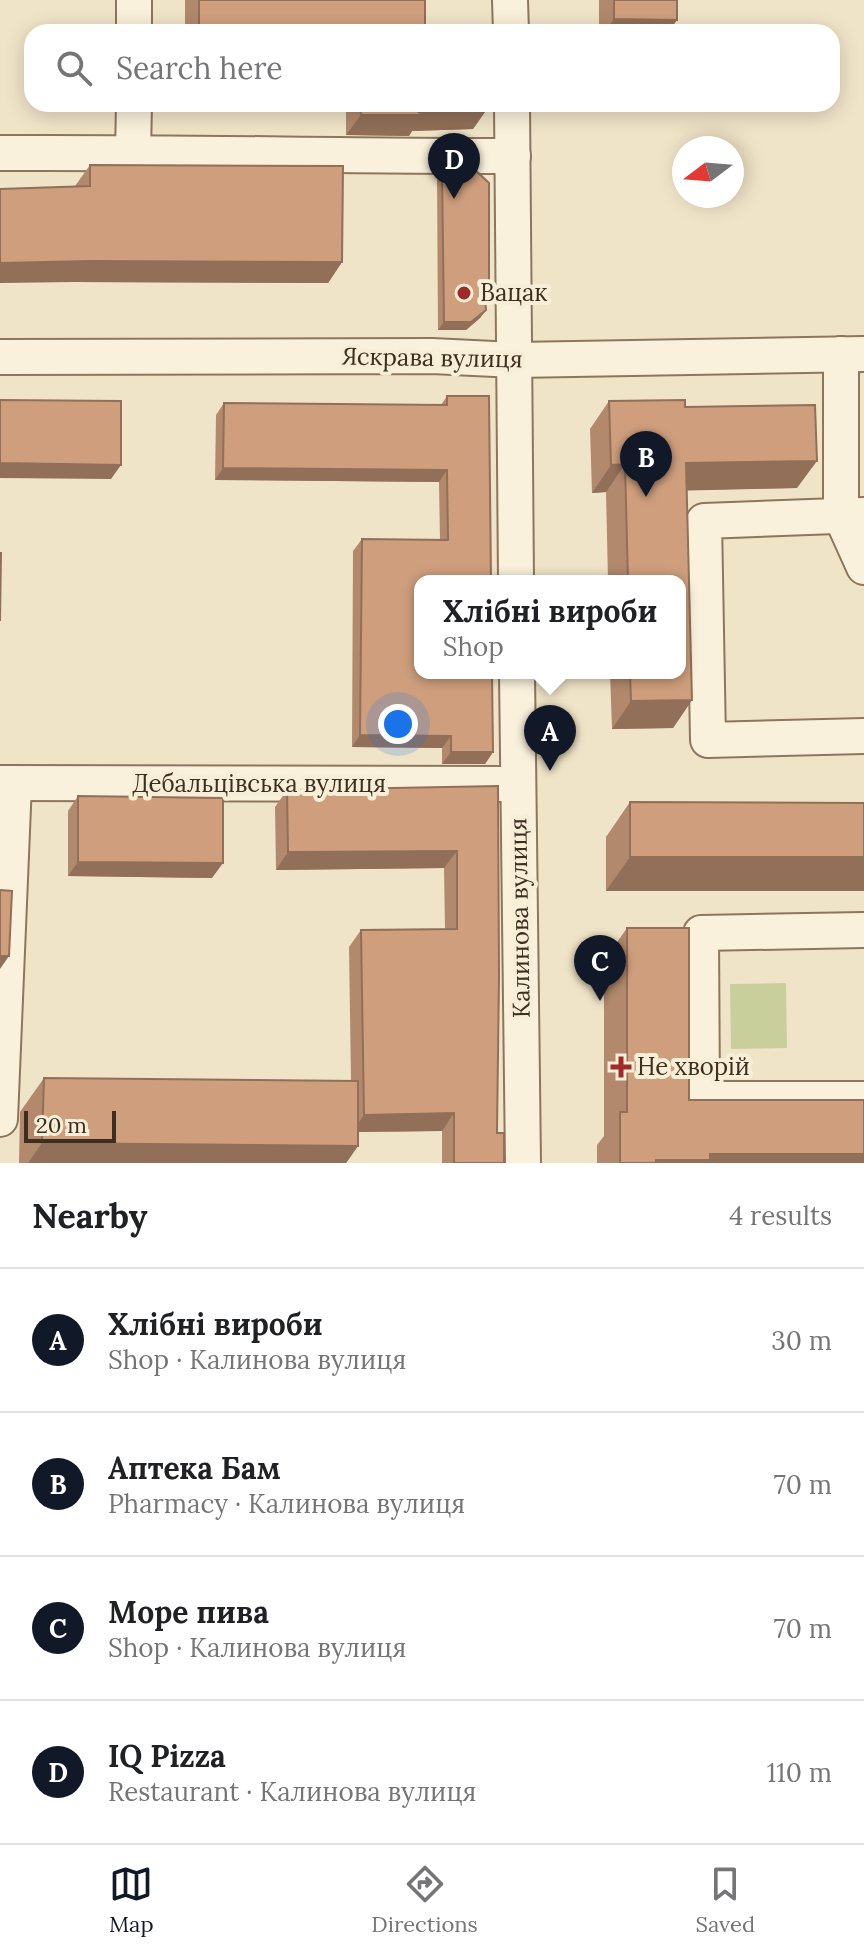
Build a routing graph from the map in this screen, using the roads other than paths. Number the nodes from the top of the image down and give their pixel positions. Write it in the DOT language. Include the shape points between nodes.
graph roads {
  1 [pos="134,0"];
  2 [pos="510,0"];
  3 [pos="134,24"];
  4 [pos="511,24"];
  5 [pos="134,112"];
  6 [pos="512,112"];
  7 [pos="133,152"];
  8 [pos="0,153"];
  9 [pos="513,156"];
  10 [pos="852,354"];
  11 [pos="0,357"];
  12 [pos="515,360"];
  13 [pos="853,516"];
  14 [pos="864,567"];
  15 [pos="516,575"];
  16 [pos="517,679"];
  17 [pos="864,736"];
  18 [pos="7,783"];
  19 [pos="518,784"];
  20 [pos="864,930"];
  21 [pos="864,1099"];
  22 [pos="0,1102"];
  23 [pos="0,1119"];
  24 [pos="523,1163"];
  1 -- 3 [label="street"];
  2 -- 4 [label="street"];
  5 -- 7 [label="street"];
  6 -- 9 [label="street"];
  7 -- 8 [label="street"];
  7 -- 9 [label="street"];
  9 -- 12 [label="street"];
  10 -- 12 [label="street, Яскрава вулиця"];
  10 -- 13 [label="street"];
  11 -- 12 [label="street, Яскрава вулиця"];
  12 -- 15 [label="street"];
  13 -- 14 [label="street"];
  13 -- 17 [label="street" via="704,521 708,740"];
  16 -- 19 [label="street, Калинова вулиця"];
  18 -- 19 [label="street, Дебальцівська вулиця"];
  18 -- 22 [label="street"];
  19 -- 24 [label="street, Калинова вулиця"];
  20 -- 21 [label="street" via="701,933 701,948 702,1099"];
  22 -- 23 [label="street"];
}
